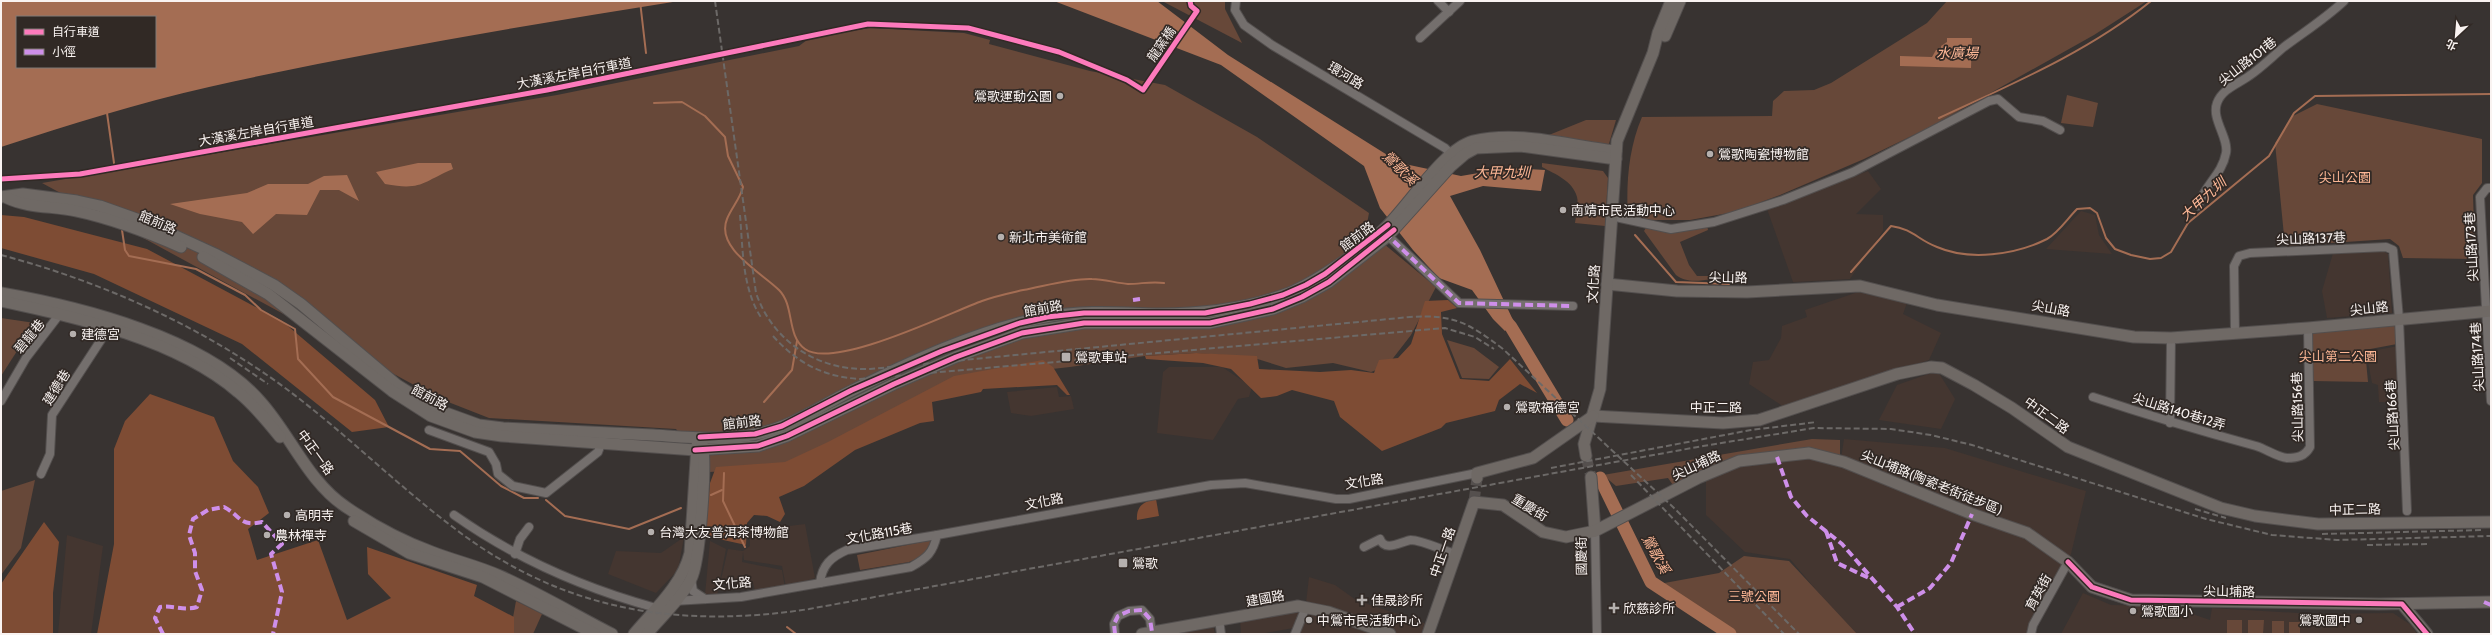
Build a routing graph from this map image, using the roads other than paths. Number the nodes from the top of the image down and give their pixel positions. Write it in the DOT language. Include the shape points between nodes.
graph roads {
  1 [pos="1236,1"];
  2 [pos="1438,1"];
  3 [pos="1460,1"];
  4 [pos="1671,1"];
  5 [pos="1680,1"];
  6 [pos="2344,1"];
  7 [pos="1449,12"];
  8 [pos="1420,38"];
  9 [pos="1653,53"];
  10 [pos="2060,130"];
  11 [pos="1616,155"];
  12 [pos="1451,160"];
  13 [pos="2491,188"];
  14 [pos="4,197"];
  15 [pos="2198,206"];
  16 [pos="1611,216"];
  17 [pos="1388,231"];
  18 [pos="1608,284"];
  19 [pos="1,293"];
  20 [pos="1,301"];
  21 [pos="1573,306"];
  22 [pos="62,311"];
  23 [pos="2489,311"];
  24 [pos="2399,319"];
  25 [pos="111,325"];
  26 [pos="2308,328"];
  27 [pos="2235,332"];
  28 [pos="2171,338"];
  29 [pos="2094,397"];
  30 [pos="1,401"];
  31 [pos="2491,401"];
  32 [pos="1593,416"];
  33 [pos="2170,423"];
  34 [pos="429,430"];
  35 [pos="700,437"];
  36 [pos="601,444"];
  37 [pos="700,450"];
  38 [pos="1586,456"];
  39 [pos="1777,457"];
  40 [pos="2300,457"];
  41 [pos="41,474"];
  42 [pos="1477,475"];
  43 [pos="1591,477"];
  44 [pos="1474,502"];
  45 [pos="2407,511"];
  46 [pos="454,515"];
  47 [pos="2491,522"];
  48 [pos="529,527"];
  49 [pos="1595,532"];
  50 [pos="937,535"];
  51 [pos="1364,547"];
  52 [pos="515,554"];
  53 [pos="1456,554"];
  54 [pos="2068,562"];
  55 [pos="691,579"];
  56 [pos="820,583"];
  57 [pos="705,599"];
  58 [pos="674,601"];
  59 [pos="2489,603"];
  60 [pos="2402,604"];
  61 [pos="1306,607"];
  62 [pos="656,608"];
  63 [pos="1219,619"];
  64 [pos="1149,633"];
  65 [pos="595,634"];
  66 [pos="612,634"];
  67 [pos="634,634"];
  68 [pos="647,634"];
  69 [pos="1115,634"];
  70 [pos="1221,634"];
  71 [pos="1296,634"];
  72 [pos="1390,634"];
  73 [pos="1428,634"];
  74 [pos="1597,634"];
  75 [pos="2031,634"];
  76 [pos="2427,634"];
  1 -- 12 [label="street, 環河路" via="1235,10 1244,26 1278,49 1445,148"];
  2 -- 7 [label="street"];
  3 -- 7 [label="street"];
  4 -- 9 [label="street, 文化路"];
  5 -- 9 [label="street, 文化路" via="1666,35"];
  6 -- 15 [label="street, 尖山路101巷" via="2249,77 2229,88 2221,96 2216,104 2216,112 2226,152 2222,166 2215,178 2207,184"];
  7 -- 8 [label="street"];
  9 -- 11 [label="street, 文化路" via="1624,121"];
  10 -- 16 [label="street" via="2042,120 2019,117 1998,99 1939,125 1854,172 1783,200 1714,222 1671,228"];
  11 -- 12 [label="street" via="1513,138 1476,140 1464,144"];
  11 -- 16 [label="street, 文化路"];
  12 -- 17 [label="street"];
  13 -- 23 [label="street, 尖山路173巷" via="2487,188 2480,197"];
  14 -- 35 [label="street, 館前路" via="23,194 100,206 145,222 217,255 274,285 301,304 397,385 435,409 479,425"];
  14 -- 36 [label="street, 館前路" via="17,202 119,221 214,261 268,294 392,391 431,416 475,432"];
  16 -- 18 [label="street, 文化路"];
  17 -- 21 [label="street" via="1459,303"];
  17 -- 35 [label="street, 館前路" via="1325,274 1283,295 1204,313 1084,313 1020,323 942,351 852,390 782,426 755,434"];
  17 -- 37 [label="street, 館前路" via="1328,282 1302,297 1273,309 1210,323 1084,323 1022,333 956,357 894,384 787,436 758,446"];
  18 -- 28 [label="street, 尖山路" via="1747,292 1860,286 1937,305 2134,337"];
  18 -- 32 [label="street, 文化路" via="1600,389"];
  19 -- 22 [label="street, 中正一路"];
  20 -- 22 [label="street, 中正一路"];
  22 -- 25 [label="street, 中正一路"];
  22 -- 30 [label="street, 碧龍巷" via="26,358"];
  23 -- 24 [label="street, 尖山路"];
  23 -- 31 [label="street, 尖山路174巷"];
  24 -- 26 [label="street, 尖山路"];
  24 -- 27 [label="street, 尖山路137巷" via="2393,250 2386,247 2250,253 2239,256 2234,266"];
  24 -- 45 [label="street, 尖山路166巷"];
  25 -- 41 [label="street, 建德巷" via="52,415 50,454"];
  25 -- 65 [label="street, 中正一路" via="171,351 238,392 279,436 309,481 328,501 370,531 410,553 482,577"];
  25 -- 66 [label="street, 中正一路" via="190,350 212,361 239,380 260,401 310,470 345,507 406,542 501,576"];
  26 -- 27 [label="street, 尖山路"];
  26 -- 40 [label="street, 尖山路156巷" via="2310,447 2306,454"];
  27 -- 28 [label="street, 尖山路"];
  28 -- 33 [label="street"];
  29 -- 33 [label="street, 尖山路140巷12弄"];
  32 -- 38 [label="street" via="1584,444"];
  32 -- 42 [label="street, 文化路" via="1534,458"];
  32 -- 47 [label="street, 中正二路" via="1723,423 1759,420 1897,374 1931,367 1942,368 2012,408 2068,447 2221,508 2255,516 2318,524"];
  33 -- 40 [label="street, 尖山路140巷12弄" via="2259,446 2286,458"];
  34 -- 36 [label="street" via="489,452 498,474 513,486 546,493 598,452"];
  35 -- 37 [label="street"];
  36 -- 37 [label="street, 館前路"];
  37 -- 55 [label="street" via="696,562"];
  37 -- 62 [label="street" via="690,553 681,576"];
  39 -- 49 [label="street, 尖山埔路" via="1739,461 1698,478"];
  39 -- 54 [label="street, 尖山埔路(陶瓷老街徒步區)" via="1809,453 1844,462 1972,514 2027,533"];
  42 -- 50 [label="street, 文化路" via="1336,499 1245,483 1230,483"];
  43 -- 49 [label="street, 國慶街"];
  44 -- 49 [label="street, 重慶街" via="1503,505 1543,532 1566,537"];
  44 -- 53 [label="street, 中正一路"];
  46 -- 52 [label="street"];
  48 -- 52 [label="street" via="520,539"];
  49 -- 74 [label="street, 國慶街"];
  50 -- 56 [label="street, 文化路" via="928,558 911,567"];
  50 -- 56 [label="street, 文化路115巷" via="847,550 834,556 821,572"];
  51 -- 53 [label="street" via="1380,539 1387,545 1394,546 1412,540"];
  52 -- 62 [label="street" via="584,586"];
  53 -- 73 [label="street, 中正一路"];
  54 -- 60 [label="street, 尖山埔路" via="2092,587 2131,600"];
  54 -- 75 [label="street, 育英街" via="2033,625"];
  55 -- 57 [label="street" via="693,591"];
  55 -- 58 [label="street"];
  56 -- 57 [label="street, 文化路" via="741,597"];
  57 -- 58 [label="street, 文化路"];
  58 -- 68 [label="street"];
  59 -- 60 [label="street, 尖山埔路"];
  60 -- 76 [label="street"];
  61 -- 63 [label="street, 建國路"];
  61 -- 71 [label="street"];
  61 -- 72 [label="street, 建國路"];
  62 -- 67 [label="street"];
  63 -- 64 [label="street, 建國路"];
  63 -- 70 [label="street"];
  64 -- 69 [label="street" via="1147,614 1137,610 1118,616 1114,624"];
}
